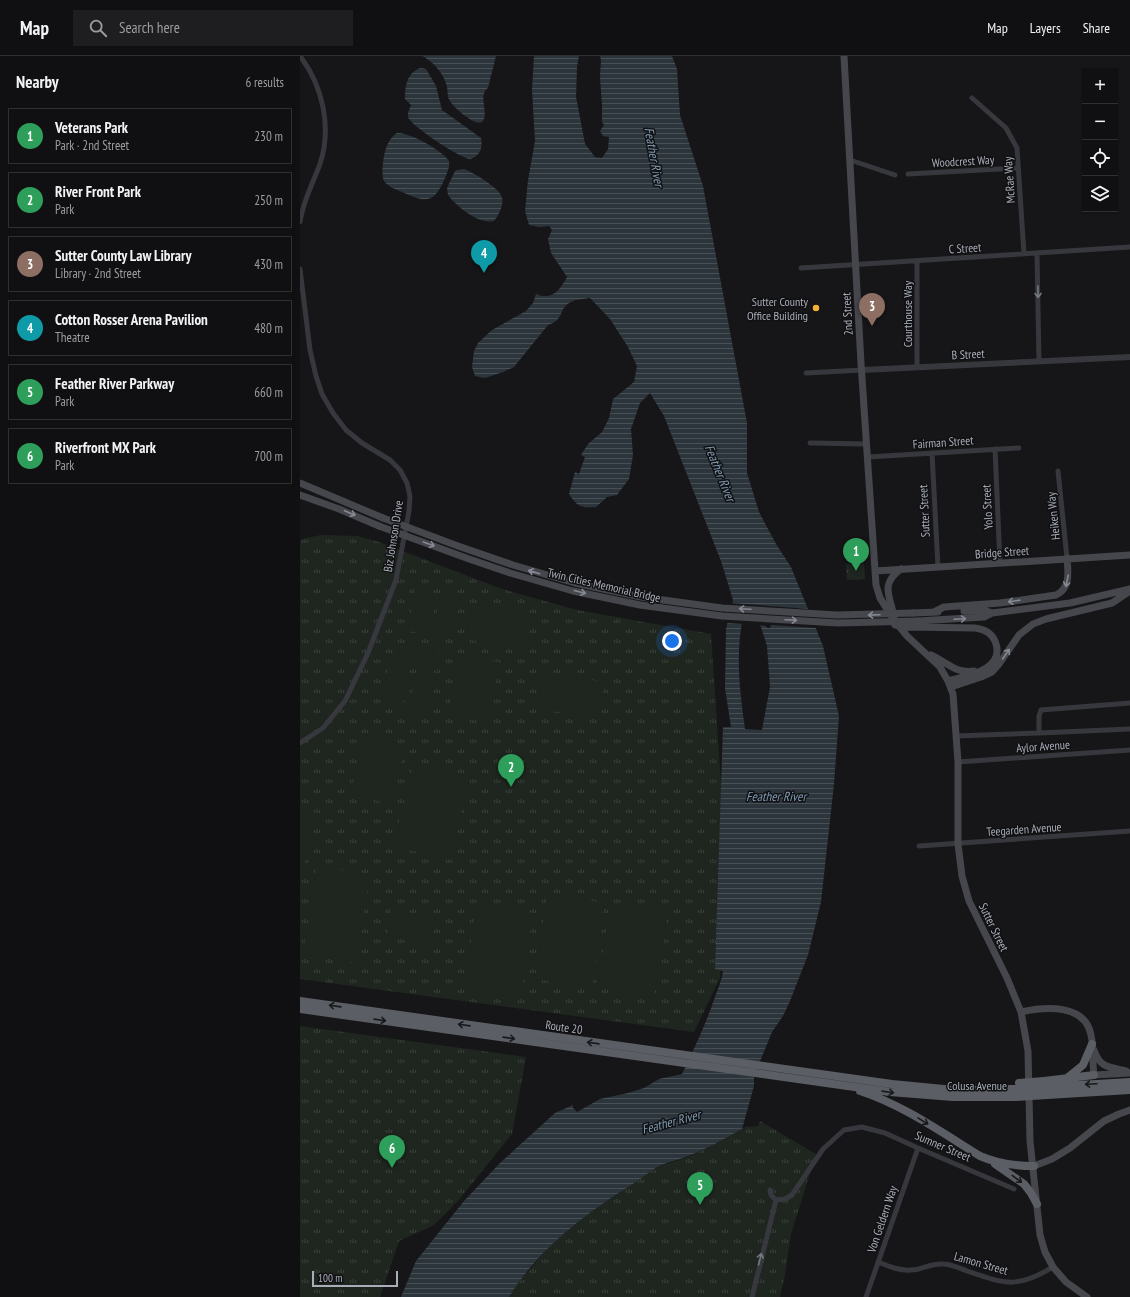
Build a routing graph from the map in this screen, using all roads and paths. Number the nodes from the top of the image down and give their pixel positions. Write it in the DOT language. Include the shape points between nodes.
graph roads {
  1 [pos="300,56"];
  2 [pos="844,56"];
  3 [pos="972,98"];
  4 [pos="850,160"];
  5 [pos="1018,168"];
  6 [pos="908,174"];
  7 [pos="895,175"];
  8 [pos="300,222"];
  9 [pos="1130,247"];
  10 [pos="1037,253"];
  11 [pos="1024,254"];
  12 [pos="917,261"];
  13 [pos="856,265"];
  14 [pos="801,268"];
  15 [pos="300,269"];
  16 [pos="1130,357"];
  17 [pos="1039,361"];
  18 [pos="917,367"];
  19 [pos="862,370"];
  20 [pos="806,372"];
  21 [pos="810,443"];
  22 [pos="867,444"];
  23 [pos="1019,448"];
  24 [pos="995,449"];
  25 [pos="932,453"];
  26 [pos="868,457"];
  27 [pos="1058,471"];
  28 [pos="300,483"];
  29 [pos="300,488"];
  30 [pos="300,495"];
  31 [pos="336,498"];
  32 [pos="1130,554"];
  33 [pos="1067,558"];
  34 [pos="1000,563"];
  35 [pos="938,567"];
  36 [pos="901,569"];
  37 [pos="874,571"];
  38 [pos="1130,590"];
  39 [pos="934,612"];
  40 [pos="992,613"];
  41 [pos="894,620"];
  42 [pos="877,623"];
  43 [pos="922,650"];
  44 [pos="978,672"];
  45 [pos="950,684"];
  46 [pos="1130,703"];
  47 [pos="1130,728"];
  48 [pos="1039,734"];
  49 [pos="956,736"];
  50 [pos="300,743"];
  51 [pos="1130,750"];
  52 [pos="958,762"];
  53 [pos="1130,831"];
  54 [pos="958,844"];
  55 [pos="919,846"];
  56 [pos="300,1001"];
  57 [pos="300,1008"];
  58 [pos="1021,1012"];
  59 [pos="1092,1044"];
  60 [pos="1130,1072"];
  61 [pos="1094,1075"];
  62 [pos="1067,1078"];
  63 [pos="825,1079"];
  64 [pos="1130,1082"];
  65 [pos="836,1084"];
  66 [pos="1045,1088"];
  67 [pos="1012,1090"];
  68 [pos="1130,1090"];
  69 [pos="1130,1110"];
  70 [pos="918,1148"];
  71 [pos="990,1160"];
  72 [pos="1034,1166"];
  73 [pos="1014,1189"];
  74 [pos="770,1190"];
  75 [pos="776,1200"];
  76 [pos="1038,1204"];
  77 [pos="878,1262"];
  78 [pos="1053,1267"];
  79 [pos="752,1297"];
  80 [pos="866,1297"];
  81 [pos="1087,1297"];
  1 -- 8 [label="street" via="311,72 319,93 325,134 321,158 303,204"];
  2 -- 4 [label="main road, 2nd Street"];
  3 -- 5 [label="street, McRae Way" via="1006,128 1017,148"];
  4 -- 7 [label="street"];
  4 -- 13 [label="main road, 2nd Street"];
  5 -- 6 [label="street, Woodcrest Way"];
  5 -- 11 [label="street, McRae Way"];
  9 -- 10 [label="street, C Street"];
  10 -- 11 [label="street, C Street"];
  10 -- 17 [label="street, one-way"];
  11 -- 12 [label="street, C Street"];
  12 -- 13 [label="street, C Street"];
  12 -- 18 [label="street, Courthouse Way"];
  13 -- 14 [label="street, C Street"];
  13 -- 19 [label="main road, 2nd Street"];
  15 -- 50 [label="street, Biz Johnson Drive" via="310,350 322,394 332,413 346,430 390,460 400,470 410,496 396,580 368,653 345,701 323,728"];
  16 -- 17 [label="street, B Street"];
  17 -- 18 [label="street, B Street"];
  18 -- 19 [label="street, B Street"];
  19 -- 20 [label="street, B Street"];
  19 -- 22 [label="main road, 2nd Street"];
  21 -- 22 [label="street"];
  22 -- 26 [label="main road, 2nd Street"];
  23 -- 24 [label="street, Fairman Street"];
  24 -- 25 [label="street, Fairman Street"];
  24 -- 34 [label="street, Yolo Street"];
  25 -- 26 [label="street, Fairman Street"];
  25 -- 35 [label="street, Sutter Street"];
  26 -- 37 [label="main road, 2nd Street"];
  27 -- 33 [label="street, Heiken Way"];
  28 -- 31 [label="main road, Twin Cities Memorial Bridge"];
  29 -- 31 [label="main road, Twin Cities Memorial Bridge"];
  30 -- 42 [label="main road, Twin Cities Memorial Bridge, one-way, bridge" via="468,559 581,593 682,612 838,623"];
  39 -- 31 [label="main road, Twin Cities Memorial Bridge, one-way, bridge" via="856,616 722,608 641,597 575,583 513,565 464,549"];
  32 -- 33 [label="main road, Bridge Street"];
  33 -- 34 [label="main road, Bridge Street"];
  33 -- 39 [label="main road, one-way" via="1067,583 1063,591 1056,595 944,608"];
  34 -- 35 [label="main road, Bridge Street"];
  35 -- 36 [label="main road, Bridge Street"];
  36 -- 37 [label="main road, Bridge Street"];
  36 -- 41 [label="main road" via="892,577 887,590"];
  37 -- 41 [label="main road, Sutter Street" via="880,598"];
  38 -- 40 [label="main road" via="1070,603"];
  45 -- 38 [label="main road, one-way" via="992,672 1019,635 1036,622 1112,603"];
  39 -- 40 [label="main road" via="984,610"];
  42 -- 40 [label="main road, Twin Cities Memorial Bridge, one-way, bridge" via="984,617"];
  41 -- 43 [label="main road, Sutter Street"];
  42 -- 44 [label="main road, bridge" via="907,627 975,628 989,633 996,643 996,655 988,668"];
  43 -- 44 [label="main road" via="956,670"];
  43 -- 45 [label="main road, Sutter Street" via="936,663"];
  44 -- 45 [label="main road"];
  45 -- 49 [label="main road, Sutter Street"];
  46 -- 48 [label="street" via="1041,710"];
  47 -- 48 [label="street"];
  48 -- 49 [label="street"];
  49 -- 52 [label="main road, Sutter Street"];
  51 -- 52 [label="street, Aylor Avenue"];
  52 -- 54 [label="main road, Sutter Street"];
  53 -- 54 [label="street, Teegarden Avenue"];
  54 -- 55 [label="street, Teegarden Avenue"];
  54 -- 58 [label="main road, Sutter Street" via="962,876 969,901"];
  63 -- 56 [label="highway, Route 20, one-way"];
  57 -- 63 [label="highway, Route 20, one-way"];
  58 -- 59 [label="main road" via="1038,1009 1072,1012 1085,1021"];
  58 -- 72 [label="main road, Sutter Street" via="1028,1051 1029,1114"];
  59 -- 60 [label="main road" via="1102,1064"];
  59 -- 61 [label="main road"];
  59 -- 62 [label="highway" via="1083,1065"];
  60 -- 61 [label="main road"];
  61 -- 62 [label="highway"];
  62 -- 66 [label="highway"];
  63 -- 65 [label="highway, Colusa Avenue"];
  63 -- 67 [label="highway, Colusa Avenue" via="916,1087"];
  64 -- 66 [label="highway, Colusa Avenue, one-way"];
  65 -- 67 [label="highway, Colusa Avenue, one-way" via="890,1092 974,1098"];
  65 -- 71 [label="highway, one-way" via="872,1095 895,1106"];
  66 -- 67 [label="highway, Colusa Avenue, bridge"];
  66 -- 68 [label="highway, Colusa Avenue"];
  69 -- 72 [label="main road" via="1104,1121 1062,1153"];
  70 -- 73 [label="street, Sumner Street"];
  70 -- 75 [label="street, Sumner Street" via="885,1133 862,1127 844,1130 823,1149 792,1195"];
  70 -- 77 [label="street, Von Geldern Way"];
  71 -- 72 [label="highway" via="1003,1164"];
  71 -- 76 [label="highway, one-way" via="1024,1184"];
  72 -- 76 [label="main road, Sutter Street"];
  74 -- 75 [label="street"];
  79 -- 75 [label="street, one-way"];
  76 -- 78 [label="main road, Sutter Street" via="1040,1235"];
  77 -- 78 [label="street, Lamon Street" via="897,1269 911,1270 934,1263 946,1264 1004,1283 1024,1281 1039,1276"];
  77 -- 80 [label="street, Von Geldern Way"];
  78 -- 81 [label="main road, Sutter Street" via="1066,1282"];
}
